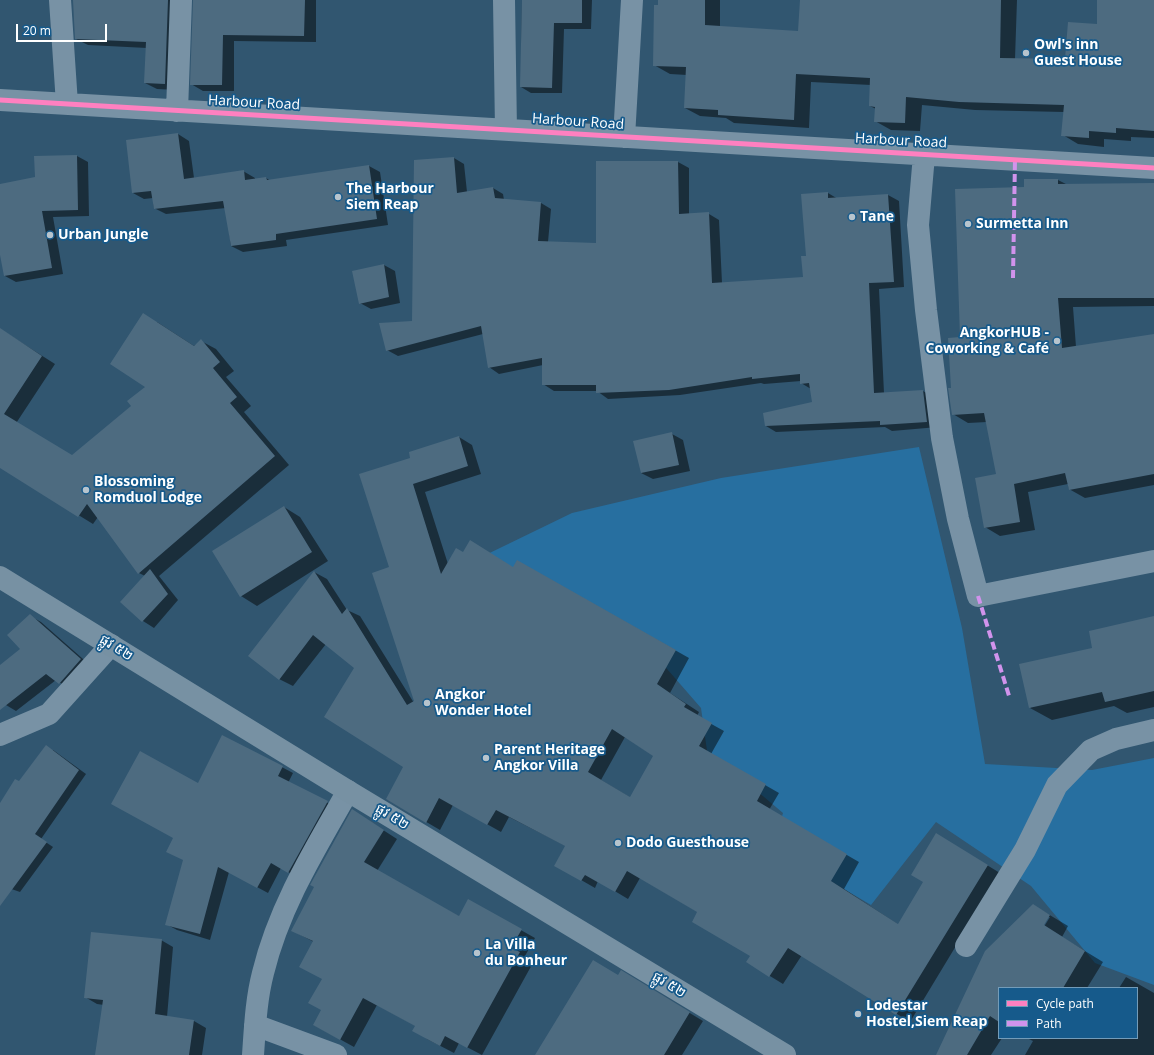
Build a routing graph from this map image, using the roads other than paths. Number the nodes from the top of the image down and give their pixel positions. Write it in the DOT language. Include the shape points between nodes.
graph roads {
  1 [pos="60,0"];
  2 [pos="181,0"];
  3 [pos="504,0"];
  4 [pos="632,0"];
  5 [pos="0,96"];
  6 [pos="67,104"];
  7 [pos="177,111"];
  8 [pos="506,130"];
  9 [pos="624,137"];
  10 [pos="924,155"];
  11 [pos="1154,168"];
  12 [pos="1154,561"];
  13 [pos="0,577"];
  14 [pos="111,645"];
  15 [pos="1154,730"];
  16 [pos="0,735"];
  17 [pos="348,791"];
  18 [pos="966,946"];
  19 [pos="255,1025"];
  20 [pos="253,1055"];
  21 [pos="336,1055"];
  22 [pos="786,1055"];
  1 -- 6 [label="street"];
  2 -- 7 [label="street"];
  3 -- 8 [label="street"];
  4 -- 9 [label="street"];
  5 -- 6 [label="street, Harbour Road"];
  6 -- 7 [label="street, Harbour Road"];
  7 -- 8 [label="street, Harbour Road"];
  8 -- 9 [label="street, Harbour Road"];
  9 -- 10 [label="street, Harbour Road"];
  10 -- 11 [label="street, Harbour Road"];
  10 -- 12 [label="street" via="918,225 926,310 942,438 958,519 978,596"];
  13 -- 14 [label="main road, ផ្លូវ ៥២"];
  14 -- 16 [label="street" via="48,714"];
  14 -- 17 [label="main road, ផ្លូវ ៥២"];
  15 -- 18 [label="street" via="1116,739 1091,750 1057,785 1025,850"];
  17 -- 19 [label="street" via="302,872 275,934 263,973"];
  17 -- 22 [label="main road, ផ្លូវ ៥២"];
  19 -- 20 [label="street"];
  19 -- 21 [label="street"];
}
